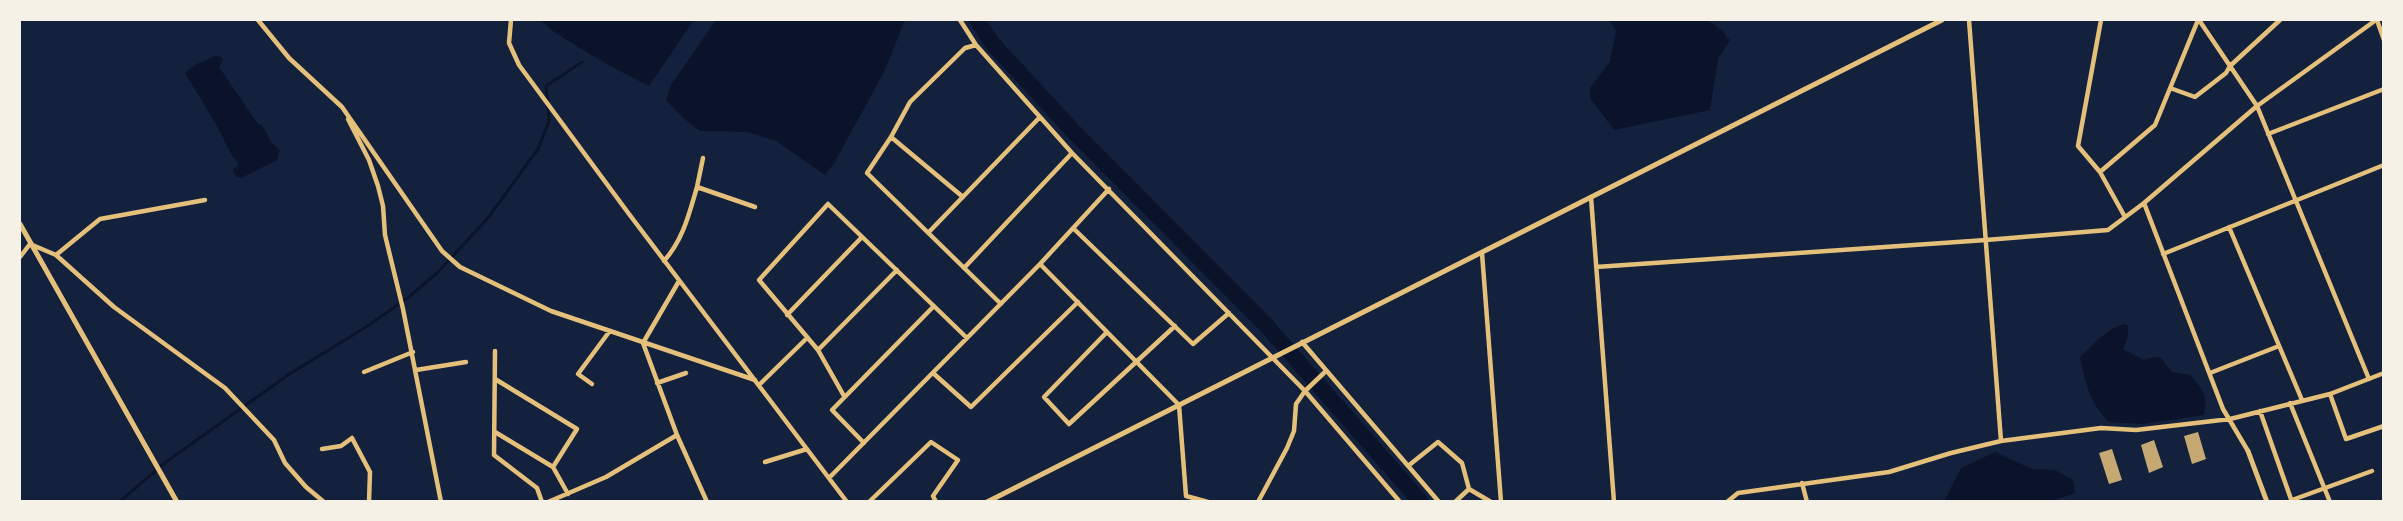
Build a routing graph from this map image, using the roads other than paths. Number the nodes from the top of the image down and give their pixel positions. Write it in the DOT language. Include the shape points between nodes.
graph roads {
  1 [pos="258,20"];
  2 [pos="511,20"];
  3 [pos="960,20"];
  4 [pos="1942,20"];
  5 [pos="1969,20"];
  6 [pos="2101,20"];
  7 [pos="2198,20"];
  8 [pos="2280,20"];
  9 [pos="2377,20"];
  10 [pos="2384,40"];
  11 [pos="976,45"];
  12 [pos="2230,66"];
  13 [pos="2170,87"];
  14 [pos="2384,89"];
  15 [pos="2257,106"];
  16 [pos="342,107"];
  17 [pos="1040,117"];
  18 [pos="2268,134"];
  19 [pos="891,137"];
  20 [pos="1072,153"];
  21 [pos="702,158"];
  22 [pos="2384,165"];
  23 [pos="2100,172"];
  24 [pos="697,187"];
  25 [pos="1109,189"];
  26 [pos="963,197"];
  27 [pos="1591,197"];
  28 [pos="205,200"];
  29 [pos="2295,201"];
  30 [pos="2144,203"];
  31 [pos="755,207"];
  32 [pos="2125,217"];
  33 [pos="20,224"];
  34 [pos="2229,227"];
  35 [pos="1073,228"];
  36 [pos="928,233"];
  37 [pos="862,237"];
  38 [pos="1986,240"];
  39 [pos="30,244"];
  40 [pos="1482,253"];
  41 [pos="2163,254"];
  42 [pos="56,255"];
  43 [pos="20,256"];
  44 [pos="664,261"];
  45 [pos="1040,264"];
  46 [pos="1596,267"];
  47 [pos="964,268"];
  48 [pos="897,270"];
  49 [pos="679,281"];
  50 [pos="1078,302"];
  51 [pos="1001,304"];
  52 [pos="934,306"];
  53 [pos="1229,313"];
  54 [pos="787,315"];
  55 [pos="1175,326"];
  56 [pos="609,332"];
  57 [pos="1107,332"];
  58 [pos="967,338"];
  59 [pos="807,339"];
  60 [pos="643,342"];
  61 [pos="1302,342"];
  62 [pos="2279,346"];
  63 [pos="818,350"];
  64 [pos="495,351"];
  65 [pos="412,352"];
  66 [pos="1274,358"];
  67 [pos="466,362"];
  68 [pos="1137,362"];
  69 [pos="416,370"];
  70 [pos="1326,371"];
  71 [pos="364,372"];
  72 [pos="686,373"];
  73 [pos="933,373"];
  74 [pos="2210,373"];
  75 [pos="2384,373"];
  76 [pos="495,379"];
  77 [pos="2369,379"];
  78 [pos="757,382"];
  79 [pos="657,383"];
  80 [pos="592,384"];
  81 [pos="1305,391"];
  82 [pos="2330,394"];
  83 [pos="844,396"];
  84 [pos="2302,400"];
  85 [pos="2290,403"];
  86 [pos="1179,405"];
  87 [pos="2260,411"];
  88 [pos="2230,419"];
  89 [pos="2384,426"];
  90 [pos="495,432"];
  91 [pos="677,435"];
  92 [pos="2001,441"];
  93 [pos="864,443"];
  94 [pos="322,449"];
  95 [pos="807,449"];
  96 [pos="2248,451"];
  97 [pos="765,462"];
  98 [pos="1408,466"];
  99 [pos="553,467"];
  100 [pos="2372,471"];
  101 [pos="829,478"];
  102 [pos="1802,483"];
  103 [pos="2324,488"];
  104 [pos="1468,489"];
  105 [pos="568,494"];
  106 [pos="177,501"];
  107 [pos="324,501"];
  108 [pos="369,501"];
  109 [pos="441,501"];
  110 [pos="542,501"];
  111 [pos="548,501"];
  112 [pos="707,501"];
  113 [pos="847,501"];
  114 [pos="869,501"];
  115 [pos="936,501"];
  116 [pos="987,501"];
  117 [pos="1208,501"];
  118 [pos="1258,501"];
  119 [pos="1400,501"];
  120 [pos="1439,501"];
  121 [pos="1455,501"];
  122 [pos="1491,501"];
  123 [pos="1501,501"];
  124 [pos="1614,501"];
  125 [pos="1727,501"];
  126 [pos="1807,501"];
  127 [pos="2267,501"];
  128 [pos="2292,501"];
  129 [pos="2330,501"];
  1 -- 16 [label="street" via="289,58"];
  2 -- 44 [label="street" via="509,43 519,65"];
  3 -- 11 [label="street"];
  4 -- 27 [label="street"];
  5 -- 38 [label="street"];
  6 -- 23 [label="street" via="2078,146"];
  7 -- 12 [label="street"];
  7 -- 13 [label="street"];
  8 -- 12 [label="street"];
  9 -- 10 [label="street"];
  9 -- 15 [label="street"];
  11 -- 17 [label="street"];
  11 -- 19 [label="street" via="965,48 910,102"];
  12 -- 13 [label="street" via="2195,97"];
  12 -- 15 [label="street"];
  13 -- 23 [label="street" via="2155,125"];
  14 -- 18 [label="street"];
  15 -- 18 [label="street"];
  15 -- 30 [label="street"];
  16 -- 56 [label="street" via="442,251 460,267 551,311"];
  16 -- 65 [label="street" via="378,186"];
  17 -- 20 [label="street"];
  17 -- 26 [label="street"];
  18 -- 29 [label="street"];
  19 -- 26 [label="street"];
  19 -- 36 [label="street" via="867,173"];
  20 -- 25 [label="street"];
  20 -- 47 [label="street"];
  21 -- 24 [label="street"];
  22 -- 29 [label="street"];
  23 -- 32 [label="street"];
  24 -- 31 [label="street"];
  24 -- 44 [label="street" via="676,248"];
  25 -- 35 [label="street"];
  25 -- 53 [label="street"];
  26 -- 36 [label="street"];
  27 -- 40 [label="street"];
  27 -- 46 [label="street"];
  28 -- 42 [label="street" via="100,219"];
  29 -- 34 [label="street"];
  29 -- 77 [label="street"];
  30 -- 32 [label="street"];
  30 -- 41 [label="street"];
  32 -- 38 [label="street" via="2108,230"];
  33 -- 39 [label="street"];
  34 -- 41 [label="street"];
  34 -- 62 [label="street"];
  35 -- 45 [label="street"];
  35 -- 55 [label="street"];
  36 -- 47 [label="street"];
  37 -- 48 [label="street"];
  37 -- 54 [label="street"];
  37 -- 54 [label="street" via="828,204 759,280"];
  38 -- 46 [label="street"];
  38 -- 92 [label="street"];
  39 -- 42 [label="street"];
  39 -- 43 [label="street"];
  39 -- 106 [label="street"];
  40 -- 61 [label="street"];
  40 -- 123 [label="street"];
  41 -- 74 [label="street"];
  42 -- 107 [label="street" via="114,307 225,388 274,440 285,463 306,487"];
  44 -- 49 [label="street"];
  45 -- 50 [label="street"];
  45 -- 51 [label="street"];
  46 -- 124 [label="street"];
  47 -- 51 [label="street"];
  48 -- 52 [label="street"];
  48 -- 63 [label="street"];
  49 -- 60 [label="street"];
  49 -- 78 [label="street"];
  50 -- 57 [label="street"];
  50 -- 73 [label="street" via="971,407"];
  51 -- 58 [label="street"];
  52 -- 58 [label="street"];
  52 -- 83 [label="street"];
  53 -- 55 [label="street" via="1193,344"];
  53 -- 66 [label="street"];
  54 -- 59 [label="street"];
  55 -- 68 [label="street"];
  56 -- 60 [label="street"];
  56 -- 80 [label="street" via="578,374"];
  57 -- 68 [label="street"];
  57 -- 68 [label="street" via="1044,397 1069,424"];
  58 -- 73 [label="street"];
  59 -- 63 [label="street"];
  59 -- 78 [label="street"];
  60 -- 78 [label="street"];
  60 -- 79 [label="street"];
  61 -- 66 [label="street"];
  61 -- 70 [label="street"];
  62 -- 74 [label="street"];
  62 -- 84 [label="street"];
  63 -- 83 [label="street"];
  64 -- 76 [label="street"];
  65 -- 69 [label="street"];
  65 -- 71 [label="street"];
  66 -- 81 [label="street"];
  66 -- 86 [label="street"];
  67 -- 69 [label="street"];
  68 -- 86 [label="street"];
  69 -- 109 [label="street"];
  70 -- 81 [label="street"];
  70 -- 98 [label="street"];
  72 -- 79 [label="street"];
  73 -- 93 [label="street"];
  74 -- 88 [label="street"];
  75 -- 77 [label="street"];
  76 -- 90 [label="street"];
  76 -- 99 [label="street" via="577,429"];
  77 -- 82 [label="street"];
  78 -- 95 [label="street"];
  79 -- 91 [label="street"];
  81 -- 118 [label="street" via="1296,404 1294,431 1287,448"];
  81 -- 119 [label="street"];
  82 -- 84 [label="street"];
  82 -- 89 [label="street" via="2346,439"];
  83 -- 93 [label="street" via="832,410"];
  84 -- 85 [label="street"];
  85 -- 87 [label="street"];
  85 -- 103 [label="street"];
  86 -- 116 [label="street"];
  86 -- 117 [label="street" via="1186,496"];
  87 -- 88 [label="street"];
  87 -- 128 [label="street"];
  88 -- 92 [label="street" via="2136,430 2101,428"];
  88 -- 96 [label="street"];
  90 -- 99 [label="street"];
  90 -- 110 [label="street" via="494,455 537,488"];
  91 -- 105 [label="street" via="606,477"];
  91 -- 112 [label="street"];
  92 -- 102 [label="street" via="1889,472"];
  93 -- 101 [label="street"];
  94 -- 108 [label="street" via="341,446 352,438 370,472"];
  95 -- 97 [label="street"];
  95 -- 101 [label="street"];
  96 -- 127 [label="street"];
  98 -- 104 [label="street" via="1438,442 1462,463"];
  98 -- 120 [label="street"];
  99 -- 105 [label="street"];
  100 -- 103 [label="street"];
  101 -- 113 [label="street"];
  102 -- 125 [label="street" via="1738,493"];
  102 -- 126 [label="street"];
  103 -- 128 [label="street"];
  103 -- 129 [label="street"];
  104 -- 121 [label="street"];
  104 -- 122 [label="street"];
  105 -- 111 [label="street"];
  114 -- 115 [label="street" via="931,442 958,460 933,496"];
}
